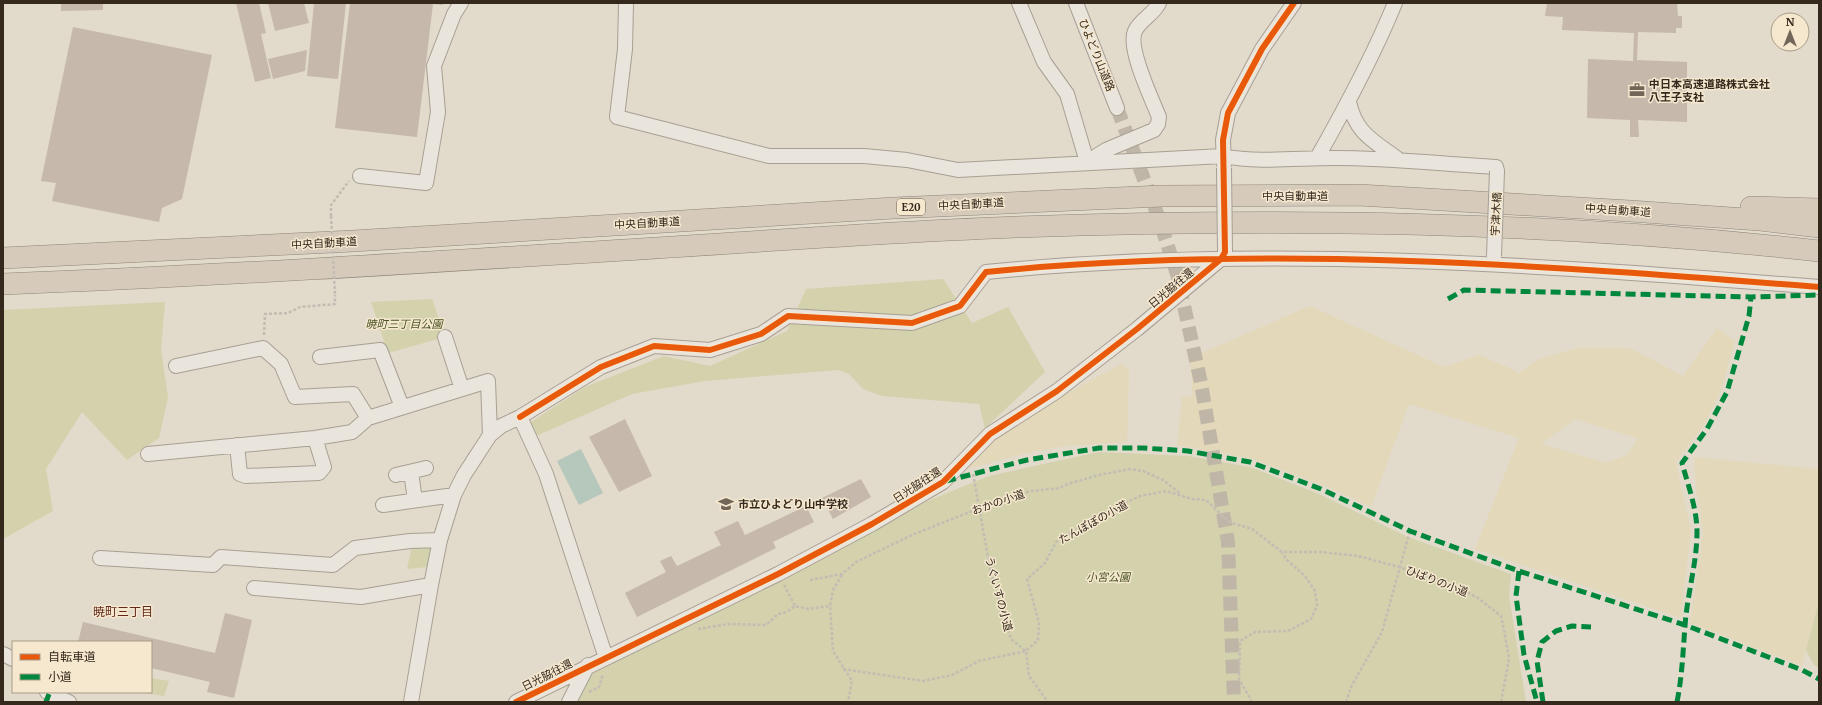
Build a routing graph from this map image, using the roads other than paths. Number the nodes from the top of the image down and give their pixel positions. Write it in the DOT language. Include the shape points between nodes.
graph roads {
  1 [pos="461,3"];
  2 [pos="626,3"];
  3 [pos="1019,3"];
  4 [pos="1076,3"];
  5 [pos="1160,3"];
  6 [pos="1294,3"];
  7 [pos="1395,3"];
  8 [pos="1349,102"];
  9 [pos="1117,108"];
  10 [pos="1317,158"];
  11 [pos="1398,159"];
  12 [pos="1087,162"];
  13 [pos="1224,162"];
  14 [pos="360,176"];
  15 [pos="1508,203"];
  16 [pos="1819,209"];
  17 [pos="1819,227"];
  18 [pos="1819,251"];
  19 [pos="1223,256"];
  20 [pos="3,258"];
  21 [pos="1493,260"];
  22 [pos="3,284"];
  23 [pos="1819,287"];
  24 [pos="445,337"];
  25 [pos="320,357"];
  26 [pos="176,366"];
  27 [pos="462,389"];
  28 [pos="402,407"];
  29 [pos="520,417"];
  30 [pos="368,418"];
  31 [pos="490,435"];
  32 [pos="315,438"];
  33 [pos="237,445"];
  34 [pos="148,454"];
  35 [pos="426,468"];
  36 [pos="410,472"];
  37 [pos="396,475"];
  38 [pos="454,495"];
  39 [pos="415,500"];
  40 [pos="383,505"];
  41 [pos="440,540"];
  42 [pos="100,558"];
  43 [pos="431,585"];
  44 [pos="254,588"];
  45 [pos="3,654"];
  46 [pos="12,658"];
  47 [pos="608,664"];
  48 [pos="588,665"];
  49 [pos="50,693"];
  50 [pos="69,702"];
  51 [pos="411,702"];
  52 [pos="516,702"];
  53 [pos="569,702"];
  1 -- 14 [label="street" via="454,14 434,66 438,112 426,183"];
  2 -- 12 [label="street" via="626,49 616,117 769,156 864,156 907,160 958,170"];
  3 -- 12 [label="street" via="1044,62 1067,94"];
  4 -- 9 [label="street, ひよどり山道路"];
  5 -- 12 [label="street" via="1133,35 1136,59 1159,117 1158,124 1154,130 1106,150"];
  6 -- 13 [label="street" via="1262,49 1231,107 1225,125"];
  7 -- 8 [label="street" via="1382,36"];
  8 -- 10 [label="street"];
  8 -- 11 [label="street" via="1359,128"];
  10 -- 11 [label="street"];
  10 -- 13 [label="street" via="1239,159"];
  11 -- 21 [label="street, 宇津木橋, bridge" via="1496,167 1498,171"];
  12 -- 13 [label="street"];
  13 -- 19 [label="street, bridge"];
  15 -- 16 [label="highway"];
  15 -- 17 [label="highway, 中央自動車道 / E20" via="1760,220"];
  15 -- 20 [label="highway, 中央自動車道 / E20" via="1359,195 1162,196 894,208 354,241"];
  18 -- 22 [label="highway, 中央自動車道" via="1627,233 1488,226 1306,222 1142,224 903,233 162,277"];
  19 -- 21 [label="street"];
  19 -- 29 [label="street" via="986,272 960,306 912,323 788,316 761,334 710,350 654,346 601,367"];
  19 -- 47 [label="street, 日光脇往還" via="1137,329 1057,391 990,434 943,482 872,524"];
  21 -- 23 [label="street"];
  24 -- 27 [label="street"];
  25 -- 28 [label="street" via="380,350"];
  26 -- 30 [label="street" via="262,348 281,364 295,397 353,394"];
  27 -- 28 [label="street"];
  27 -- 31 [label="street" via="488,381"];
  28 -- 30 [label="street"];
  29 -- 31 [label="street" via="501,426"];
  29 -- 47 [label="street" via="546,474"];
  30 -- 32 [label="street" via="352,432"];
  31 -- 38 [label="street"];
  32 -- 33 [label="street"];
  32 -- 33 [label="street" via="324,467 319,473 246,476 240,474"];
  33 -- 34 [label="street"];
  35 -- 36 [label="street"];
  36 -- 37 [label="street"];
  36 -- 39 [label="street"];
  38 -- 39 [label="street"];
  38 -- 41 [label="street"];
  39 -- 40 [label="street"];
  41 -- 42 [label="street" via="355,548 333,565 221,557 213,565"];
  41 -- 43 [label="street"];
  43 -- 44 [label="street" via="361,597"];
  43 -- 51 [label="street"];
  45 -- 46 [label="street"];
  47 -- 48 [label="street, 日光脇往還"];
  48 -- 52 [label="street, 日光脇往還"];
  48 -- 53 [label="street"];
  49 -- 50 [label="street"];
}
